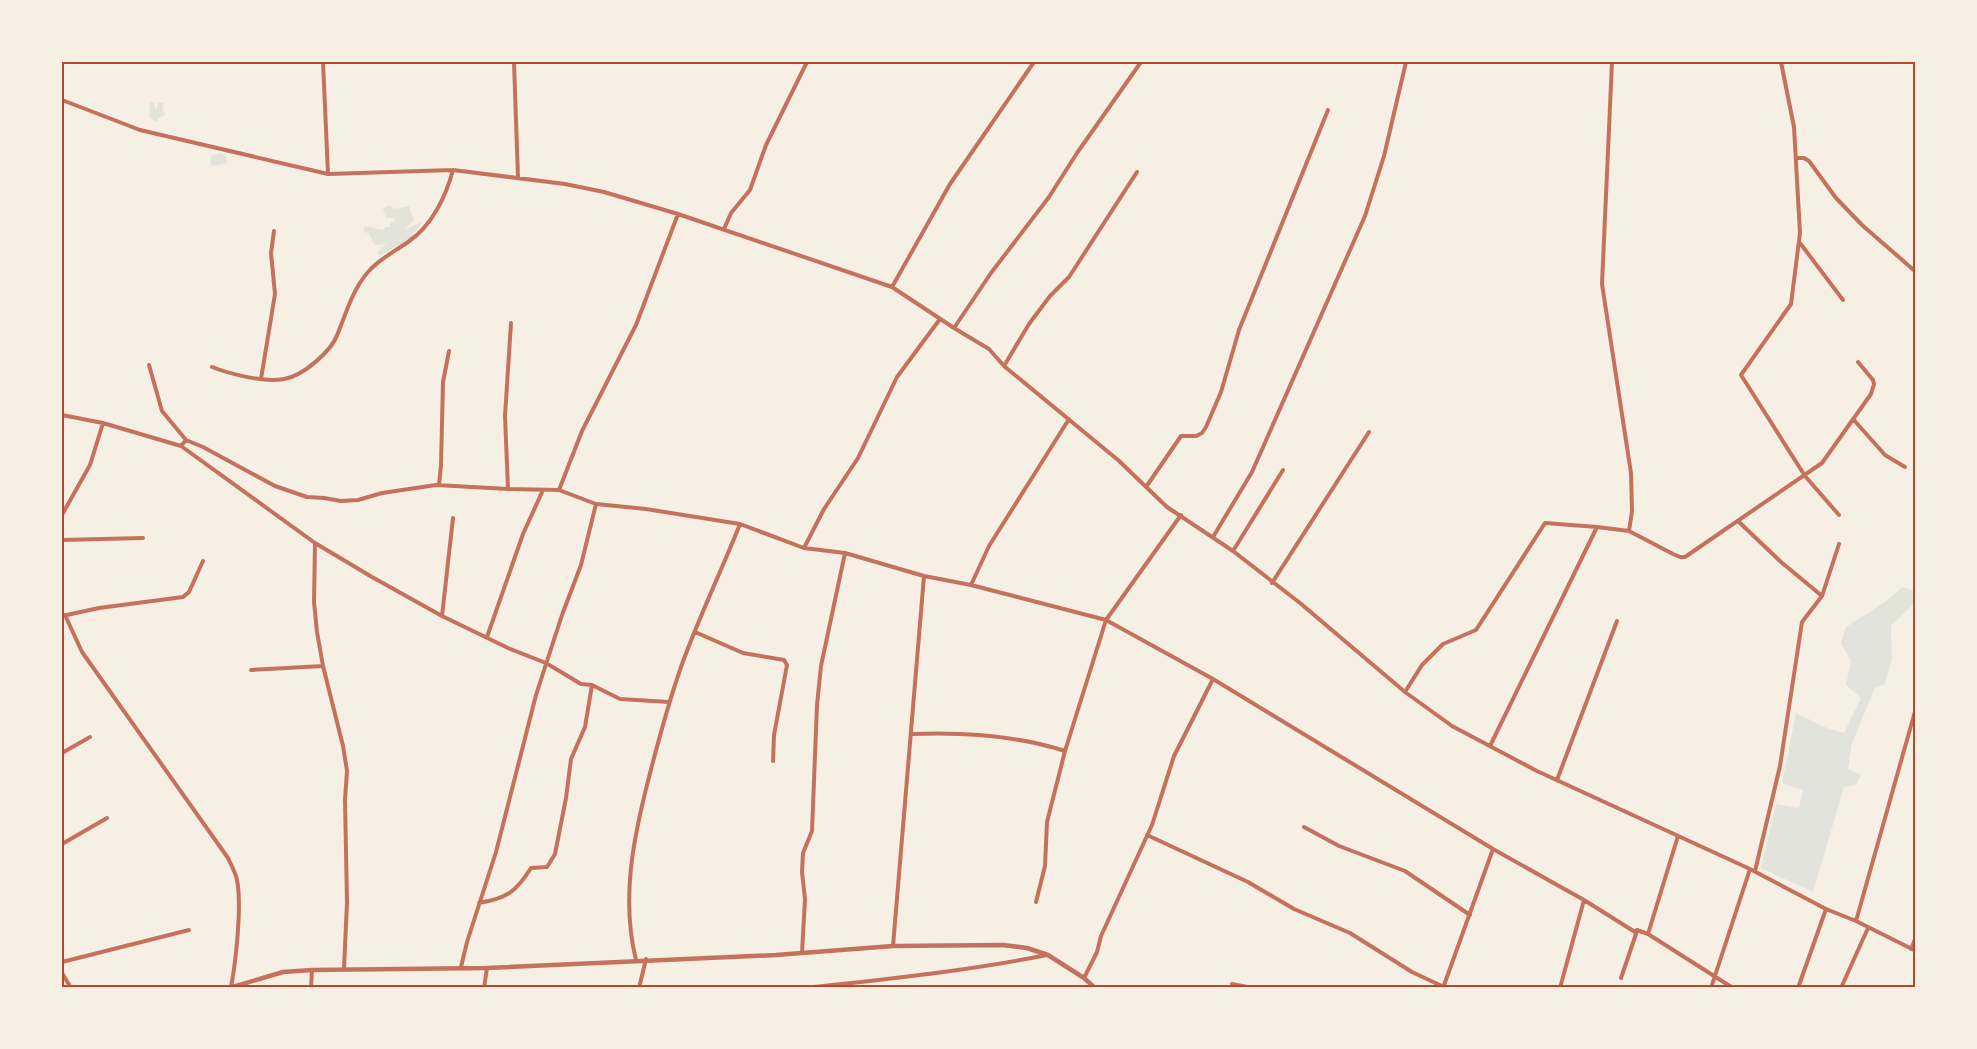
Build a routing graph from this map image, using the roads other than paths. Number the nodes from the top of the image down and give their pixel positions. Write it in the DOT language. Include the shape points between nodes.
graph roads {
  1 [pos="323,62"];
  2 [pos="514,62"];
  3 [pos="807,62"];
  4 [pos="1034,62"];
  5 [pos="1141,62"];
  6 [pos="1406,62"];
  7 [pos="1612,62"];
  8 [pos="1781,62"];
  9 [pos="62,100"];
  10 [pos="1328,110"];
  11 [pos="1796,158"];
  12 [pos="453,170"];
  13 [pos="1137,172"];
  14 [pos="328,174"];
  15 [pos="518,178"];
  16 [pos="678,214"];
  17 [pos="724,230"];
  18 [pos="274,231"];
  19 [pos="1799,243"];
  20 [pos="1916,272"];
  21 [pos="892,287"];
  22 [pos="1844,300"];
  23 [pos="940,319"];
  24 [pos="511,323"];
  25 [pos="954,328"];
  26 [pos="449,351"];
  27 [pos="1857,362"];
  28 [pos="149,365"];
  29 [pos="1004,366"];
  30 [pos="212,367"];
  31 [pos="261,379"];
  32 [pos="62,415"];
  33 [pos="1853,419"];
  34 [pos="1069,420"];
  35 [pos="104,423"];
  36 [pos="1368,432"];
  37 [pos="186,440"];
  38 [pos="181,446"];
  39 [pos="1905,467"];
  40 [pos="1283,470"];
  41 [pos="1805,476"];
  42 [pos="439,485"];
  43 [pos="1146,487"];
  44 [pos="508,489"];
  45 [pos="543,490"];
  46 [pos="559,490"];
  47 [pos="596,504"];
  48 [pos="63,513"];
  49 [pos="1181,515"];
  50 [pos="1839,515"];
  51 [pos="453,518"];
  52 [pos="1739,522"];
  53 [pos="740,524"];
  54 [pos="1597,527"];
  55 [pos="1629,531"];
  56 [pos="1213,537"];
  57 [pos="143,538"];
  58 [pos="62,540"];
  59 [pos="315,543"];
  60 [pos="1839,544"];
  61 [pos="804,548"];
  62 [pos="1233,550"];
  63 [pos="845,553"];
  64 [pos="203,561"];
  65 [pos="924,576"];
  66 [pos="1272,583"];
  67 [pos="971,585"];
  68 [pos="1822,596"];
  69 [pos="63,616"];
  70 [pos="442,616"];
  71 [pos="1106,620"];
  72 [pos="1617,621"];
  73 [pos="695,632"];
  74 [pos="487,637"];
  75 [pos="546,663"];
  76 [pos="322,666"];
  77 [pos="251,670"];
  78 [pos="1213,679"];
  79 [pos="592,685"];
  80 [pos="1405,692"];
  81 [pos="669,702"];
  82 [pos="1916,708"];
  83 [pos="912,734"];
  84 [pos="90,737"];
  85 [pos="1490,746"];
  86 [pos="1065,750"];
  87 [pos="62,753"];
  88 [pos="773,761"];
  89 [pos="1557,780"];
  90 [pos="107,818"];
  91 [pos="1304,827"];
  92 [pos="1147,836"];
  93 [pos="1678,836"];
  94 [pos="62,844"];
  95 [pos="1493,849"];
  96 [pos="1752,870"];
  97 [pos="1584,900"];
  98 [pos="1036,902"];
  99 [pos="479,903"];
  100 [pos="1826,909"];
  101 [pos="1470,915"];
  102 [pos="1856,921"];
  103 [pos="1868,928"];
  104 [pos="189,930"];
  105 [pos="1637,930"];
  106 [pos="1648,934"];
  107 [pos="1916,937"];
  108 [pos="893,946"];
  109 [pos="1913,950"];
  110 [pos="802,953"];
  111 [pos="1048,955"];
  112 [pos="646,959"];
  113 [pos="636,960"];
  114 [pos="62,962"];
  115 [pos="461,967"];
  116 [pos="487,968"];
  117 [pos="344,969"];
  118 [pos="312,970"];
  119 [pos="62,973"];
  120 [pos="1715,976"];
  121 [pos="1084,978"];
  122 [pos="1621,978"];
  123 [pos="1232,984"];
  124 [pos="71,987"];
  125 [pos="230,987"];
  126 [pos="311,987"];
  127 [pos="484,987"];
  128 [pos="639,987"];
  129 [pos="805,987"];
  130 [pos="1095,987"];
  131 [pos="1252,987"];
  132 [pos="1443,987"];
  133 [pos="1560,987"];
  134 [pos="1711,987"];
  135 [pos="1733,987"];
  136 [pos="1798,987"];
  137 [pos="1841,987"];
  1 -- 14 [label="street"];
  2 -- 15 [label="street"];
  3 -- 17 [label="street" via="766,145 750,190 731,213"];
  4 -- 21 [label="street" via="950,184"];
  5 -- 25 [label="street"];
  6 -- 56 [label="street" via="1382,165 1365,216 1252,472"];
  7 -- 55 [label="street" via="1602,284 1631,473"];
  8 -- 11 [label="street"];
  9 -- 14 [label="street" via="140,130"];
  10 -- 43 [label="street" via="1239,330 1206,427 1196,436 1181,436"];
  11 -- 19 [label="street"];
  11 -- 20 [label="street" via="1809,162 1836,198"];
  12 -- 14 [label="street"];
  12 -- 15 [label="street"];
  12 -- 31 [label="street" via="446,195 430,219 411,241 368,272 341,321 338,335 323,355 285,379"];
  13 -- 29 [label="street" via="1069,277 1029,324"];
  15 -- 16 [label="street" via="604,192"];
  16 -- 17 [label="street"];
  16 -- 46 [label="street" via="636,325 582,431"];
  17 -- 21 [label="street"];
  18 -- 31 [label="street" via="271,253 275,294"];
  19 -- 22 [label="street"];
  19 -- 41 [label="street" via="1791,304 1741,375"];
  21 -- 23 [label="street"];
  23 -- 25 [label="street"];
  23 -- 61 [label="street" via="897,377 858,458"];
  24 -- 44 [label="street" via="505,416"];
  25 -- 29 [label="street" via="989,349"];
  26 -- 42 [label="street" via="443,382"];
  27 -- 33 [label="street" via="1874,384"];
  28 -- 37 [label="street" via="162,411"];
  29 -- 34 [label="street"];
  30 -- 31 [label="street"];
  32 -- 35 [label="street"];
  33 -- 39 [label="street" via="1885,455"];
  33 -- 41 [label="street" via="1822,463"];
  34 -- 43 [label="street"];
  34 -- 67 [label="street" via="989,546"];
  35 -- 38 [label="street"];
  35 -- 48 [label="street" via="90,465"];
  36 -- 66 [label="street"];
  37 -- 38 [label="street"];
  37 -- 42 [label="street" via="275,486 307,497 358,500"];
  38 -- 59 [label="street"];
  40 -- 62 [label="street"];
  41 -- 50 [label="street"];
  41 -- 52 [label="street"];
  42 -- 44 [label="street"];
  43 -- 49 [label="street"];
  44 -- 45 [label="street"];
  45 -- 46 [label="street"];
  45 -- 74 [label="street" via="523,534"];
  46 -- 47 [label="street"];
  47 -- 53 [label="street"];
  47 -- 75 [label="street" via="580,565"];
  49 -- 56 [label="street"];
  49 -- 71 [label="street"];
  51 -- 70 [label="street"];
  52 -- 55 [label="street" via="1685,557"];
  52 -- 68 [label="street"];
  53 -- 61 [label="street"];
  53 -- 73 [label="street"];
  54 -- 55 [label="street"];
  54 -- 80 [label="street" via="1545,522 1476,630 1443,644 1422,665"];
  54 -- 85 [label="street"];
  56 -- 62 [label="street"];
  57 -- 58 [label="street"];
  59 -- 70 [label="street"];
  59 -- 76 [label="street" via="314,602"];
  60 -- 68 [label="street"];
  61 -- 63 [label="street"];
  62 -- 66 [label="street"];
  63 -- 65 [label="street"];
  63 -- 110 [label="street" via="821,666 812,831 803,854"];
  64 -- 69 [label="street" via="183,597"];
  65 -- 67 [label="street"];
  65 -- 83 [label="street"];
  66 -- 80 [label="street"];
  67 -- 71 [label="street"];
  68 -- 96 [label="street" via="1802,622 1780,766"];
  69 -- 125 [label="street" via="82,652 228,858 238,893 235,966"];
  70 -- 74 [label="street"];
  71 -- 78 [label="street"];
  71 -- 86 [label="street"];
  72 -- 89 [label="street"];
  73 -- 81 [label="street"];
  73 -- 88 [label="street" via="742,653 784,660 787,665"];
  74 -- 75 [label="street"];
  75 -- 79 [label="street" via="581,684"];
  75 -- 99 [label="street"];
  76 -- 77 [label="street"];
  76 -- 117 [label="street" via="347,771"];
  78 -- 92 [label="street" via="1174,756"];
  78 -- 95 [label="street"];
  79 -- 81 [label="street" via="620,699"];
  79 -- 99 [label="street" via="585,727 571,759 555,854 547,867 531,868 519,888"];
  80 -- 85 [label="street" via="1452,726"];
  81 -- 113 [label="street" via="631,857 628,898"];
  82 -- 102 [label="street"];
  83 -- 86 [label="street" via="995,738"];
  83 -- 108 [label="street"];
  84 -- 87 [label="street"];
  85 -- 89 [label="street"];
  86 -- 98 [label="street" via="1047,822 1045,866"];
  89 -- 93 [label="street"];
  90 -- 94 [label="street"];
  91 -- 101 [label="street" via="1339,846 1405,871"];
  92 -- 121 [label="street"];
  92 -- 132 [label="street" via="1350,933"];
  93 -- 96 [label="street"];
  93 -- 106 [label="street"];
  95 -- 97 [label="street"];
  95 -- 101 [label="street"];
  96 -- 100 [label="street"];
  96 -- 120 [label="street"];
  97 -- 105 [label="street"];
  97 -- 133 [label="street"];
  99 -- 115 [label="street"];
  100 -- 102 [label="street"];
  100 -- 136 [label="street"];
  101 -- 132 [label="street"];
  102 -- 103 [label="street"];
  103 -- 109 [label="street"];
  103 -- 137 [label="street"];
  104 -- 114 [label="street"];
  105 -- 106 [label="street"];
  105 -- 122 [label="street"];
  106 -- 120 [label="street"];
  107 -- 109 [label="street"];
  108 -- 110 [label="street"];
  108 -- 111 [label="street" via="1003,945"];
  110 -- 112 [label="street"];
  111 -- 121 [label="street"];
  111 -- 129 [label="street" via="937,973"];
  112 -- 113 [label="street"];
  112 -- 128 [label="street"];
  113 -- 116 [label="street"];
  115 -- 116 [label="street"];
  115 -- 117 [label="street"];
  116 -- 127 [label="street"];
  117 -- 118 [label="street"];
  118 -- 125 [label="street" via="283,972"];
  118 -- 126 [label="street"];
  119 -- 124 [label="street"];
  120 -- 134 [label="street"];
  120 -- 135 [label="street"];
  121 -- 130 [label="street"];
  123 -- 131 [label="street"];
}
